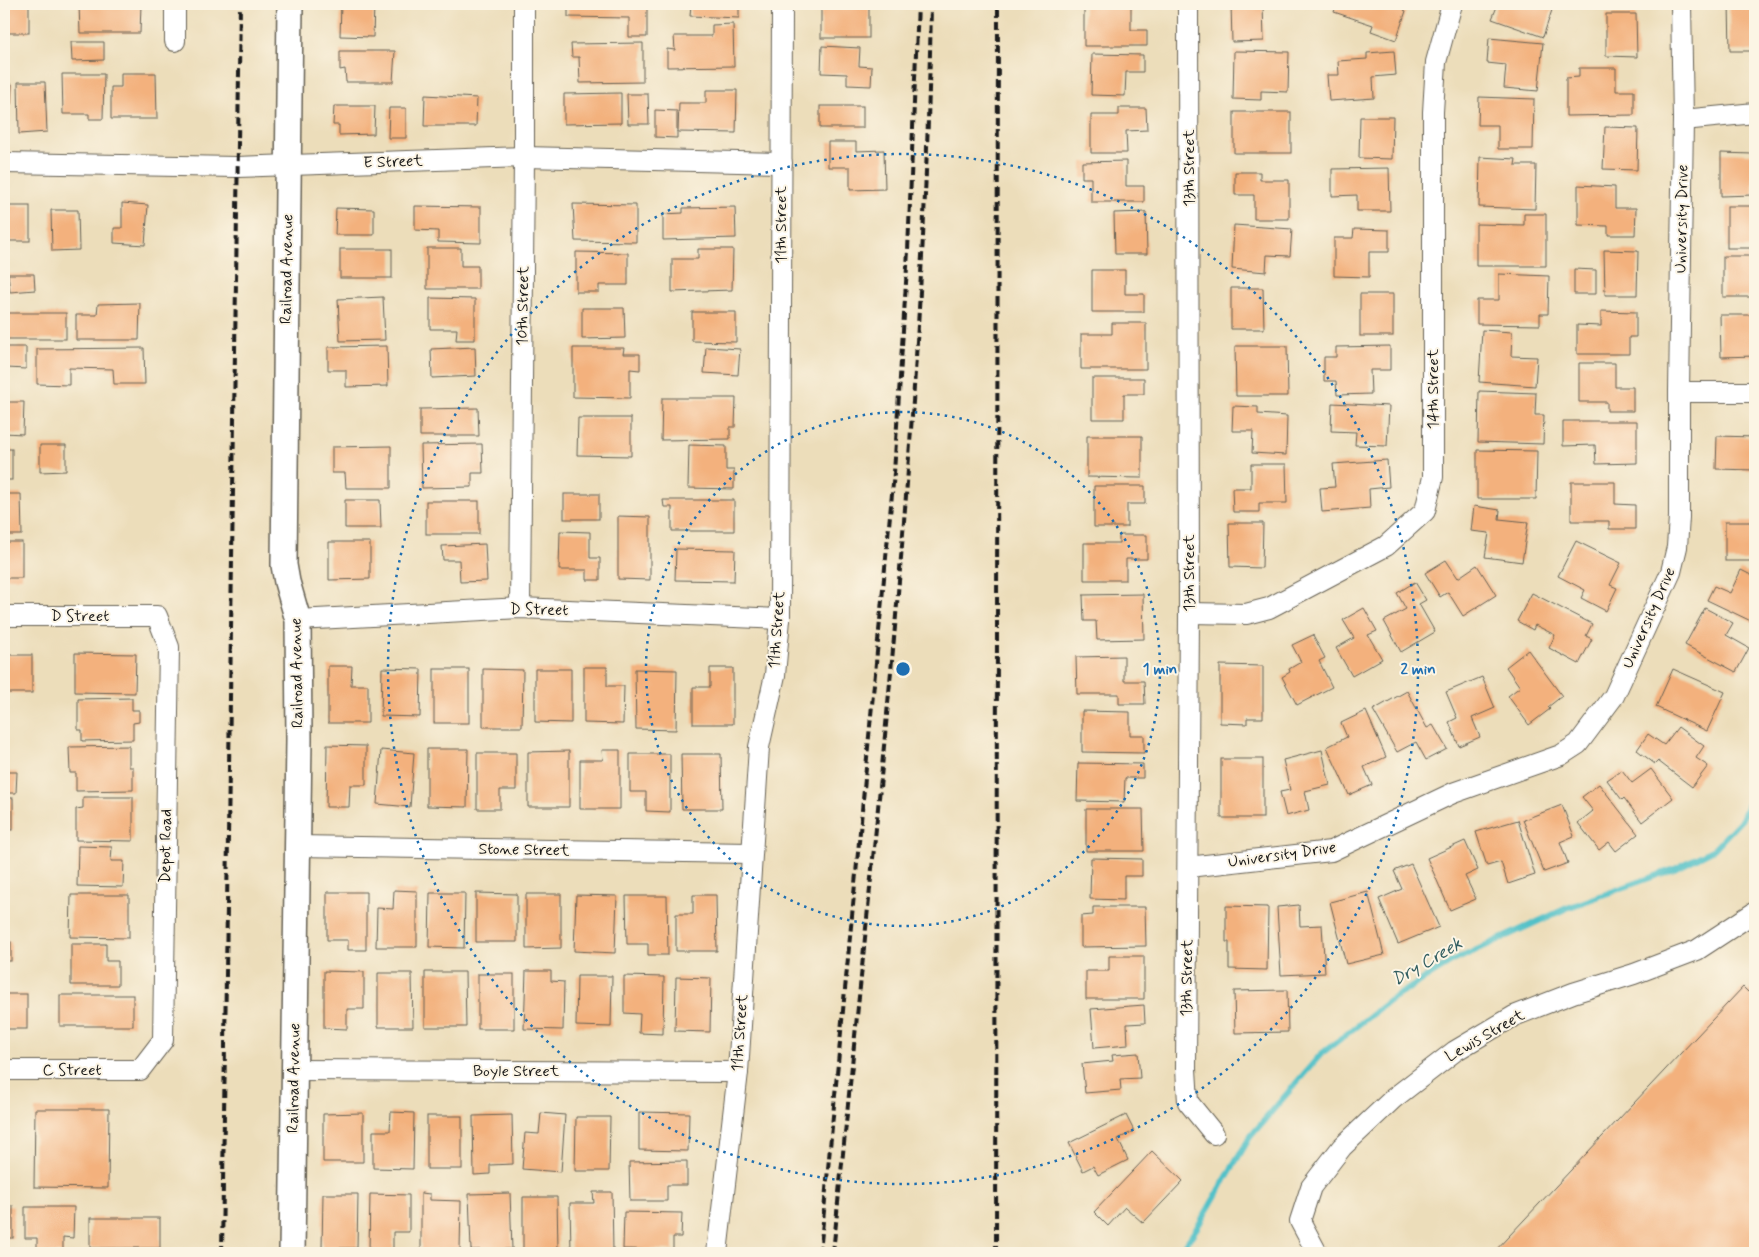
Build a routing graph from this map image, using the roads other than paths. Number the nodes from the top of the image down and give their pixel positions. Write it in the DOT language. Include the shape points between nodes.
graph roads {
  1 [pos="175,4"];
  2 [pos="290,4"];
  3 [pos="524,4"];
  4 [pos="782,4"];
  5 [pos="1188,4"];
  6 [pos="1452,4"];
  7 [pos="1681,4"];
  8 [pos="174,41"];
  9 [pos="1755,114"];
  10 [pos="1683,120"];
  11 [pos="524,157"];
  12 [pos="4,163"];
  13 [pos="782,163"];
  14 [pos="288,165"];
  15 [pos="1679,392"];
  16 [pos="1755,392"];
  17 [pos="520,608"];
  18 [pos="1189,613"];
  19 [pos="4,616"];
  20 [pos="157,616"];
  21 [pos="780,619"];
  22 [pos="298,620"];
  23 [pos="297,846"];
  24 [pos="751,853"];
  25 [pos="1188,867"];
  26 [pos="1755,912"];
  27 [pos="4,1070"];
  28 [pos="140,1070"];
  29 [pos="294,1070"];
  30 [pos="738,1072"];
  31 [pos="1214,1134"];
  32 [pos="292,1253"];
  33 [pos="717,1253"];
  34 [pos="1317,1253"];
  1 -- 8 [label="street"];
  2 -- 14 [label="street, Railroad Avenue"];
  3 -- 11 [label="street, 10th Street"];
  4 -- 13 [label="street, 11th Street"];
  5 -- 18 [label="street, 13th Street"];
  6 -- 18 [label="street, 14th Street" via="1436,62 1433,477 1425,511 1386,546 1269,608 1246,614"];
  7 -- 10 [label="street, University Drive"];
  9 -- 10 [label="street"];
  10 -- 15 [label="street, University Drive"];
  11 -- 13 [label="street, E Street"];
  11 -- 14 [label="street, E Street"];
  11 -- 17 [label="street, 10th Street"];
  12 -- 14 [label="street, E Street" via="192,167"];
  13 -- 21 [label="street, 11th Street"];
  14 -- 22 [label="street, Railroad Avenue" via="284,565"];
  15 -- 16 [label="street"];
  15 -- 25 [label="street, University Drive" via="1678,547 1671,572 1614,696 1578,744 1561,755 1453,793 1331,851"];
  17 -- 21 [label="street, D Street"];
  17 -- 22 [label="street, D Street"];
  18 -- 25 [label="street, 13th Street"];
  19 -- 20 [label="street, D Street"];
  20 -- 28 [label="street, Depot Road" via="169,647 163,1040"];
  21 -- 24 [label="street, 11th Street" via="775,675 758,746"];
  22 -- 23 [label="street, Railroad Avenue"];
  23 -- 24 [label="street, Stone Street"];
  23 -- 29 [label="street, Railroad Avenue"];
  24 -- 30 [label="street, 11th Street"];
  25 -- 31 [label="street, 13th Street" via="1188,1102"];
  26 -- 34 [label="street, Lewis Street" via="1697,950 1514,1016 1455,1051 1394,1098 1342,1147 1311,1187 1300,1222"];
  27 -- 28 [label="street, C Street"];
  29 -- 30 [label="street, Boyle Street"];
  29 -- 32 [label="street, Railroad Avenue"];
  30 -- 33 [label="street, 11th Street"];
}
